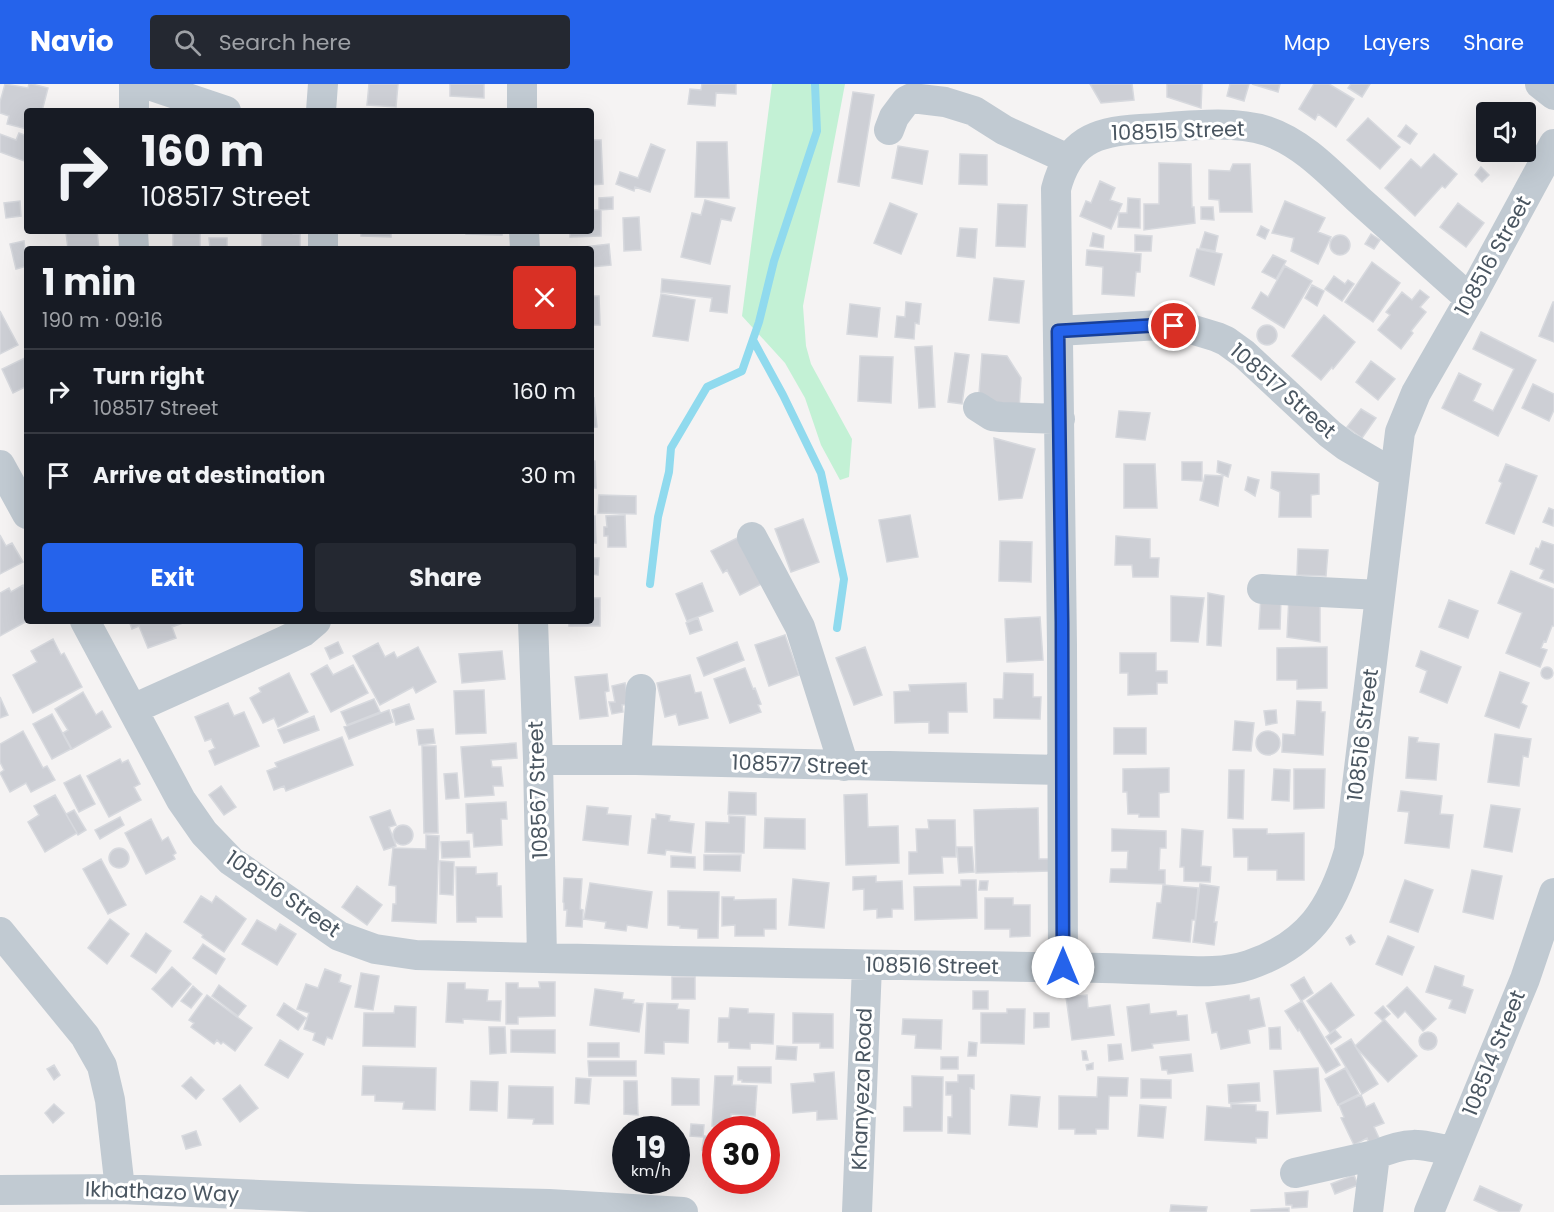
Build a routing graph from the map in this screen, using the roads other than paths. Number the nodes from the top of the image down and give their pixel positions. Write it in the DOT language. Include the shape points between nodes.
graph roads {
  1 [pos="134,84"];
  2 [pos="146,84"];
  3 [pos="323,84"];
  4 [pos="522,84"];
  5 [pos="1540,84"];
  6 [pos="1554,95"];
  7 [pos="134,108"];
  8 [pos="217,108"];
  9 [pos="321,108"];
  10 [pos="522,108"];
  11 [pos="889,130"];
  12 [pos="1554,144"];
  13 [pos="1068,159"];
  14 [pos="1470,299"];
  15 [pos="1058,331"];
  16 [pos="978,407"];
  17 [pos="1060,418"];
  18 [pos="0,465"];
  19 [pos="1394,474"];
  20 [pos="24,509"];
  21 [pos="752,537"];
  22 [pos="1262,590"];
  23 [pos="1380,595"];
  24 [pos="87,624"];
  25 [pos="312,624"];
  26 [pos="533,624"];
  27 [pos="641,689"];
  28 [pos="133,709"];
  29 [pos="538,760"];
  30 [pos="636,760"];
  31 [pos="844,766"];
  32 [pos="1062,770"];
  33 [pos="1554,893"];
  34 [pos="0,932"];
  35 [pos="542,958"];
  36 [pos="867,966"];
  37 [pos="1063,967"];
  38 [pos="1453,1152"];
  39 [pos="1375,1155"];
  40 [pos="1295,1173"];
  41 [pos="120,1189"];
  42 [pos="0,1190"];
  43 [pos="357,1206"];
  44 [pos="550,1208"];
  45 [pos="683,1212"];
  46 [pos="857,1212"];
  47 [pos="1368,1212"];
  48 [pos="1429,1212"];
  1 -- 7 [label="street"];
  2 -- 8 [label="street"];
  3 -- 9 [label="street"];
  4 -- 10 [label="street"];
  5 -- 6 [label="street"];
  11 -- 13 [label="street" via="894,117 912,98 945,102 974,111 1004,130"];
  12 -- 14 [label="street, 108516 Street"];
  13 -- 14 [label="street, 108515 Street" via="1104,132 1238,125 1269,132 1302,149"];
  13 -- 15 [label="street, 108515 Street" via="1056,189"];
  14 -- 19 [label="street, 108516 Street" via="1416,393 1400,432"];
  15 -- 17 [label="street, 108515 Street"];
  15 -- 19 [label="street, 108517 Street" via="1160,325 1184,327 1226,341 1330,434"];
  16 -- 17 [label="street" via="992,416"];
  17 -- 32 [label="street, 108515 Street"];
  18 -- 20 [label="street"];
  19 -- 23 [label="street, 108516 Street"];
  21 -- 31 [label="street" via="800,627"];
  22 -- 23 [label="street"];
  23 -- 37 [label="street, 108516 Street" via="1349,851 1339,883 1322,914 1293,944 1246,966 1213,971"];
  24 -- 28 [label="street, 108516 Street"];
  25 -- 28 [label="street" via="282,642"];
  26 -- 29 [label="street, 108567 Street"];
  27 -- 30 [label="street"];
  28 -- 35 [label="street, 108516 Street" via="181,800 204,833 231,861 339,936 375,949 416,956"];
  29 -- 30 [label="street, 108577 Street"];
  29 -- 35 [label="street, 108567 Street"];
  30 -- 31 [label="street, 108577 Street"];
  31 -- 32 [label="street, 108577 Street"];
  32 -- 37 [label="street, 108515 Street"];
  33 -- 38 [label="street, 108514 Street" via="1525,979"];
  34 -- 41 [label="street" via="85,1036 102,1066"];
  35 -- 36 [label="street, 108516 Street"];
  36 -- 37 [label="street, 108516 Street"];
  36 -- 46 [label="street, Khanyeza Road"];
  38 -- 39 [label="street" via="1413,1144"];
  38 -- 48 [label="street, 108514 Street"];
  39 -- 40 [label="street"];
  39 -- 47 [label="street"];
  41 -- 42 [label="street, Ikhathazo Way"];
  41 -- 43 [label="street, Ikhathazo Way"];
  43 -- 44 [label="street, Ikhathazo Way"];
  44 -- 45 [label="street, Ikhathazo Way"];
}
